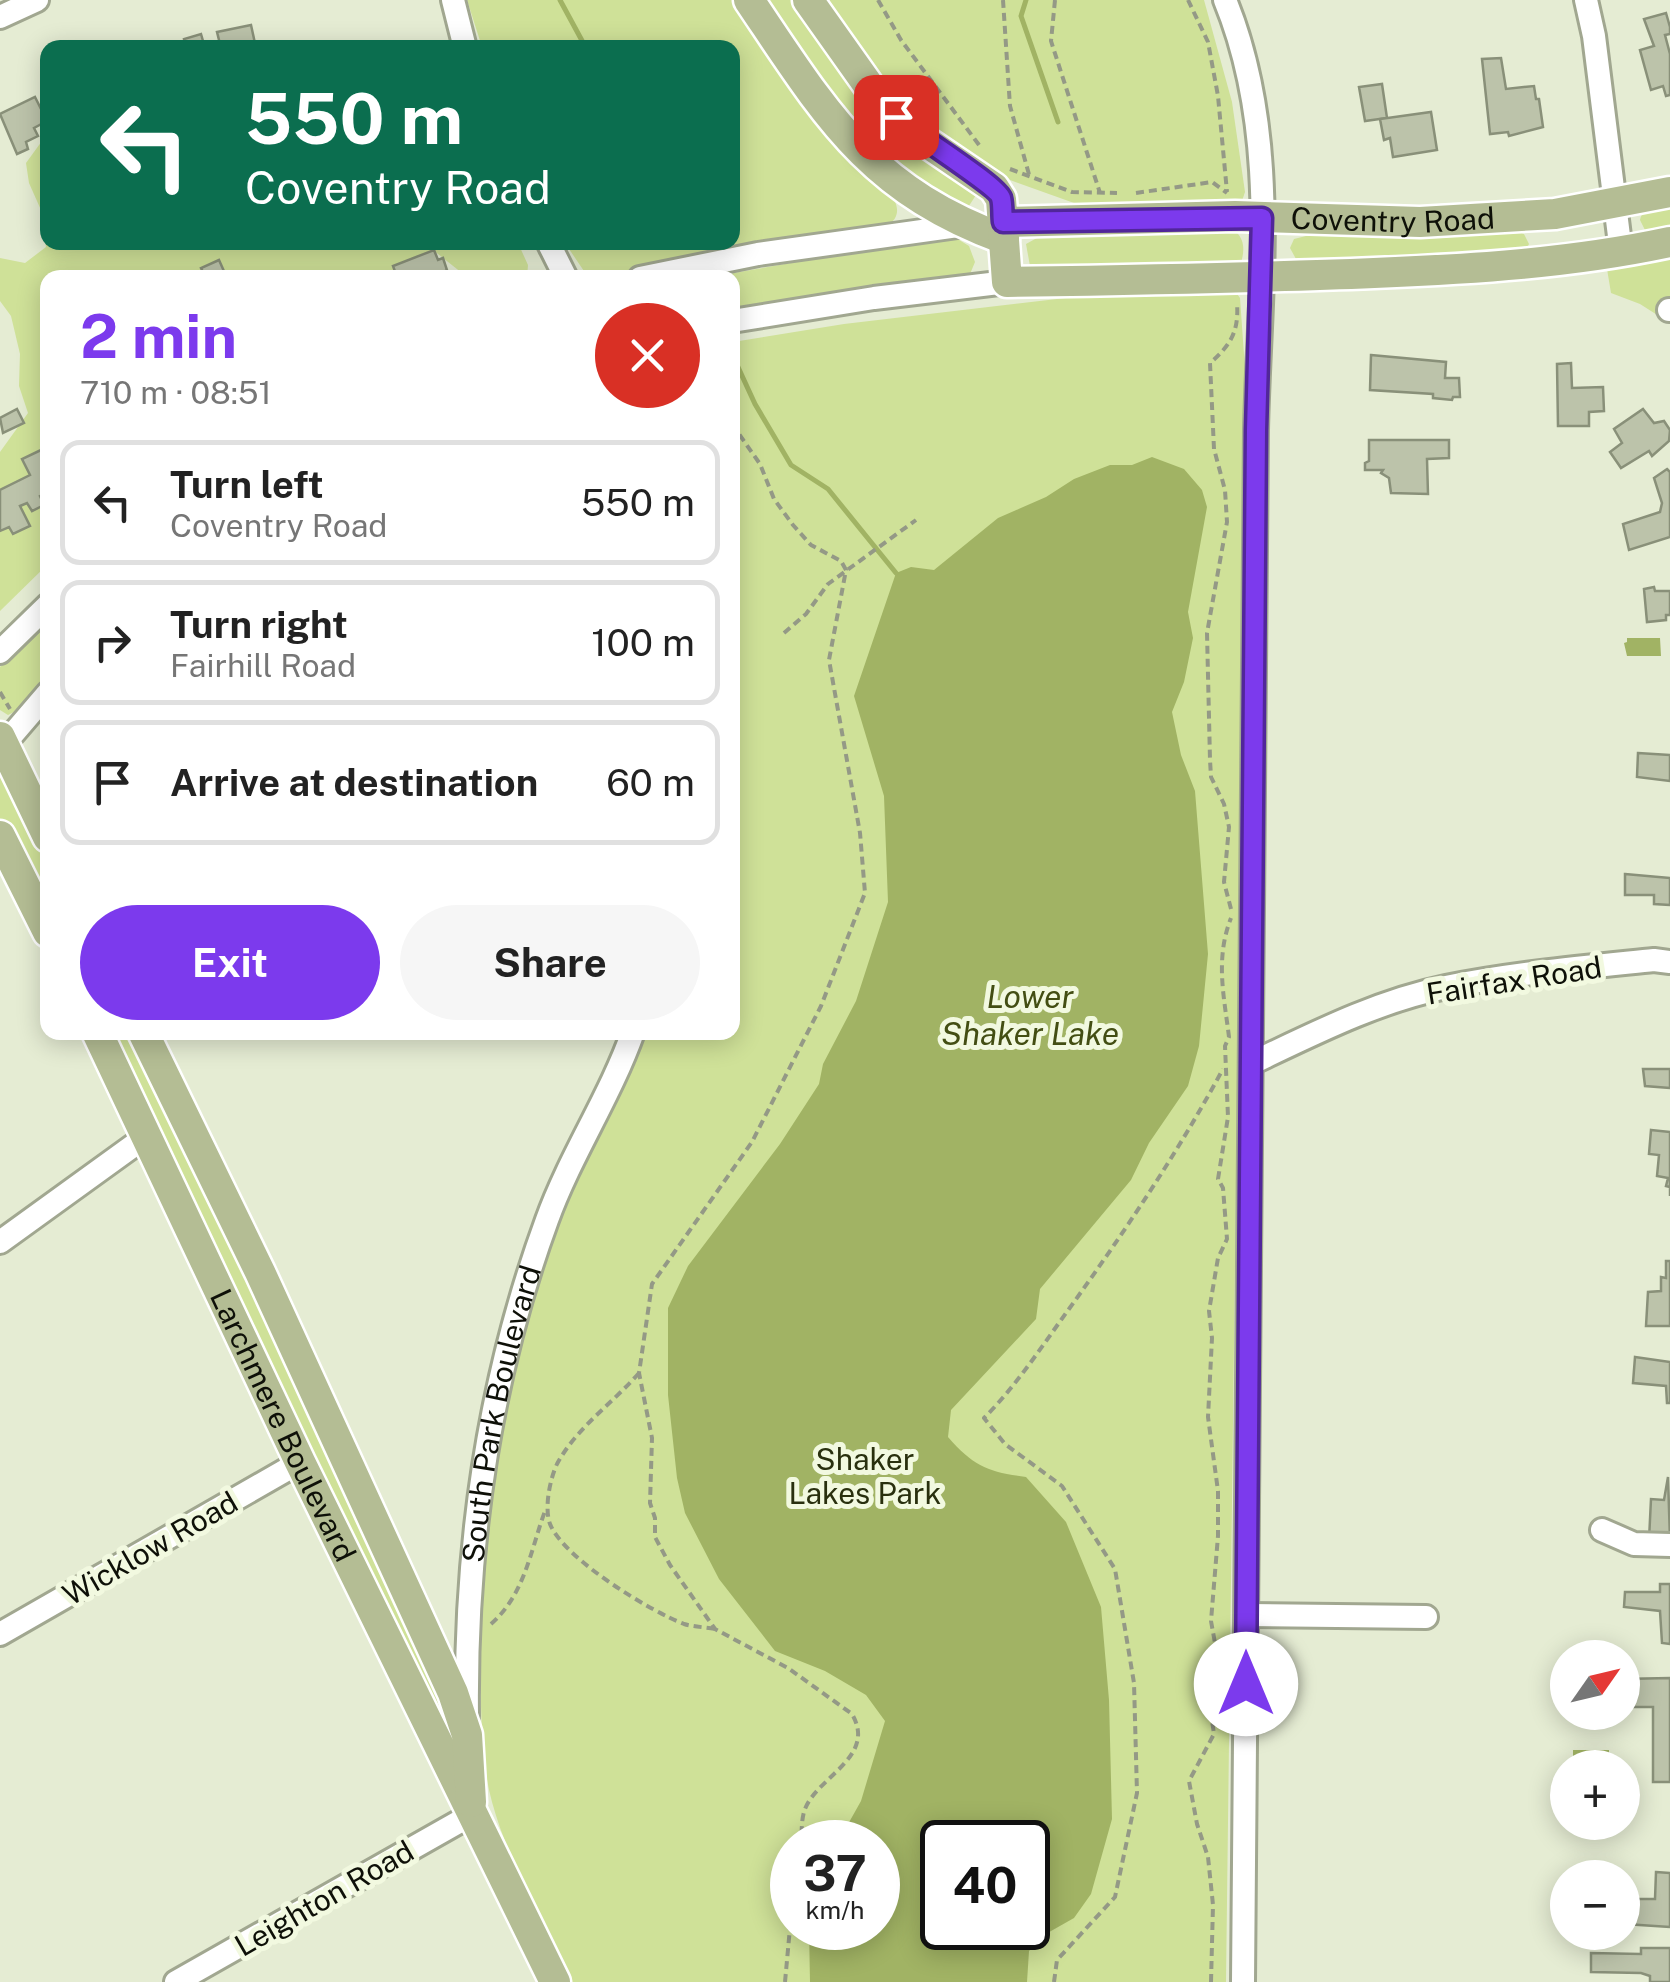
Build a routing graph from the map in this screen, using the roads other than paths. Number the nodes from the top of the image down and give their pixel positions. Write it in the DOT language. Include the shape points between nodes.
graph roads {
  1 [pos="38,0"];
  2 [pos="454,0"];
  3 [pos="749,0"];
  4 [pos="808,0"];
  5 [pos="1225,0"];
  6 [pos="1586,0"];
  7 [pos="0,16"];
  8 [pos="463,40"];
  9 [pos="1670,192"];
  10 [pos="1614,203"];
  11 [pos="1242,209"];
  12 [pos="966,225"];
  13 [pos="1004,230"];
  14 [pos="1670,242"];
  15 [pos="1621,252"];
  16 [pos="668,270"];
  17 [pos="1008,282"];
  18 [pos="1245,282"];
  19 [pos="740,320"];
  20 [pos="40,613"];
  21 [pos="0,652"];
  22 [pos="40,700"];
  23 [pos="3,735"];
  24 [pos="40,819"];
  25 [pos="0,836"];
  26 [pos="40,916"];
  27 [pos="1670,962"];
  28 [pos="101,1040"];
  29 [pos="147,1040"];
  30 [pos="629,1040"];
  31 [pos="1252,1062"];
  32 [pos="148,1136"];
  33 [pos="0,1242"];
  34 [pos="300,1462"];
  35 [pos="1602,1530"];
  36 [pos="1670,1545"];
  37 [pos="411,1604"];
  38 [pos="1247,1615"];
  39 [pos="1426,1617"];
  40 [pos="378,1623"];
  41 [pos="0,1634"];
  42 [pos="467,1735"];
  43 [pos="471,1815"];
  44 [pos="548,1974"];
  45 [pos="176,1982"];
  46 [pos="1244,1982"];
  1 -- 7 [label="street"];
  2 -- 8 [label="street"];
  3 -- 12 [label="main road" via="844,136 907,191"];
  4 -- 13 [label="main road" via="881,103 994,188"];
  5 -- 11 [label="street" via="1260,154"];
  6 -- 10 [label="street"];
  9 -- 10 [label="main road, Coventry Road"];
  10 -- 11 [label="main road, Coventry Road" via="1555,214 1420,222"];
  10 -- 15 [label="street"];
  11 -- 13 [label="main road, Coventry Road"];
  11 -- 18 [label="street"];
  12 -- 13 [label="main road"];
  12 -- 16 [label="street"];
  13 -- 17 [label="main road"];
  14 -- 15 [label="main road, Coventry Road"];
  15 -- 18 [label="main road, Coventry Road" via="1504,267"];
  17 -- 18 [label="main road, Coventry Road"];
  17 -- 19 [label="street, Coventry Road"];
  18 -- 31 [label="street" via="1256,430"];
  20 -- 21 [label="street"];
  22 -- 23 [label="street"];
  23 -- 24 [label="main road"];
  25 -- 26 [label="main road"];
  27 -- 31 [label="street, Fairfax Road" via="1551,970 1444,987 1357,1014"];
  28 -- 32 [label="main road, Larchmere Boulevard"];
  29 -- 37 [label="main road, Larchmere Boulevard"];
  30 -- 42 [label="street, South Park Boulevard" via="548,1216 516,1311 490,1426 473,1551"];
  31 -- 38 [label="street"];
  32 -- 33 [label="street"];
  32 -- 34 [label="main road, Larchmere Boulevard"];
  34 -- 40 [label="main road, Larchmere Boulevard"];
  34 -- 41 [label="street, Wicklow Road"];
  35 -- 36 [label="street" via="1634,1544"];
  37 -- 40 [label="main road"];
  37 -- 42 [label="main road, Larchmere Boulevard"];
  38 -- 39 [label="street"];
  38 -- 46 [label="street"];
  40 -- 43 [label="main road, Larchmere Boulevard"];
  42 -- 43 [label="main road, South Park Boulevard"];
  43 -- 44 [label="main road, Larchmere Boulevard"];
  43 -- 45 [label="street, Leighton Road"];
}
